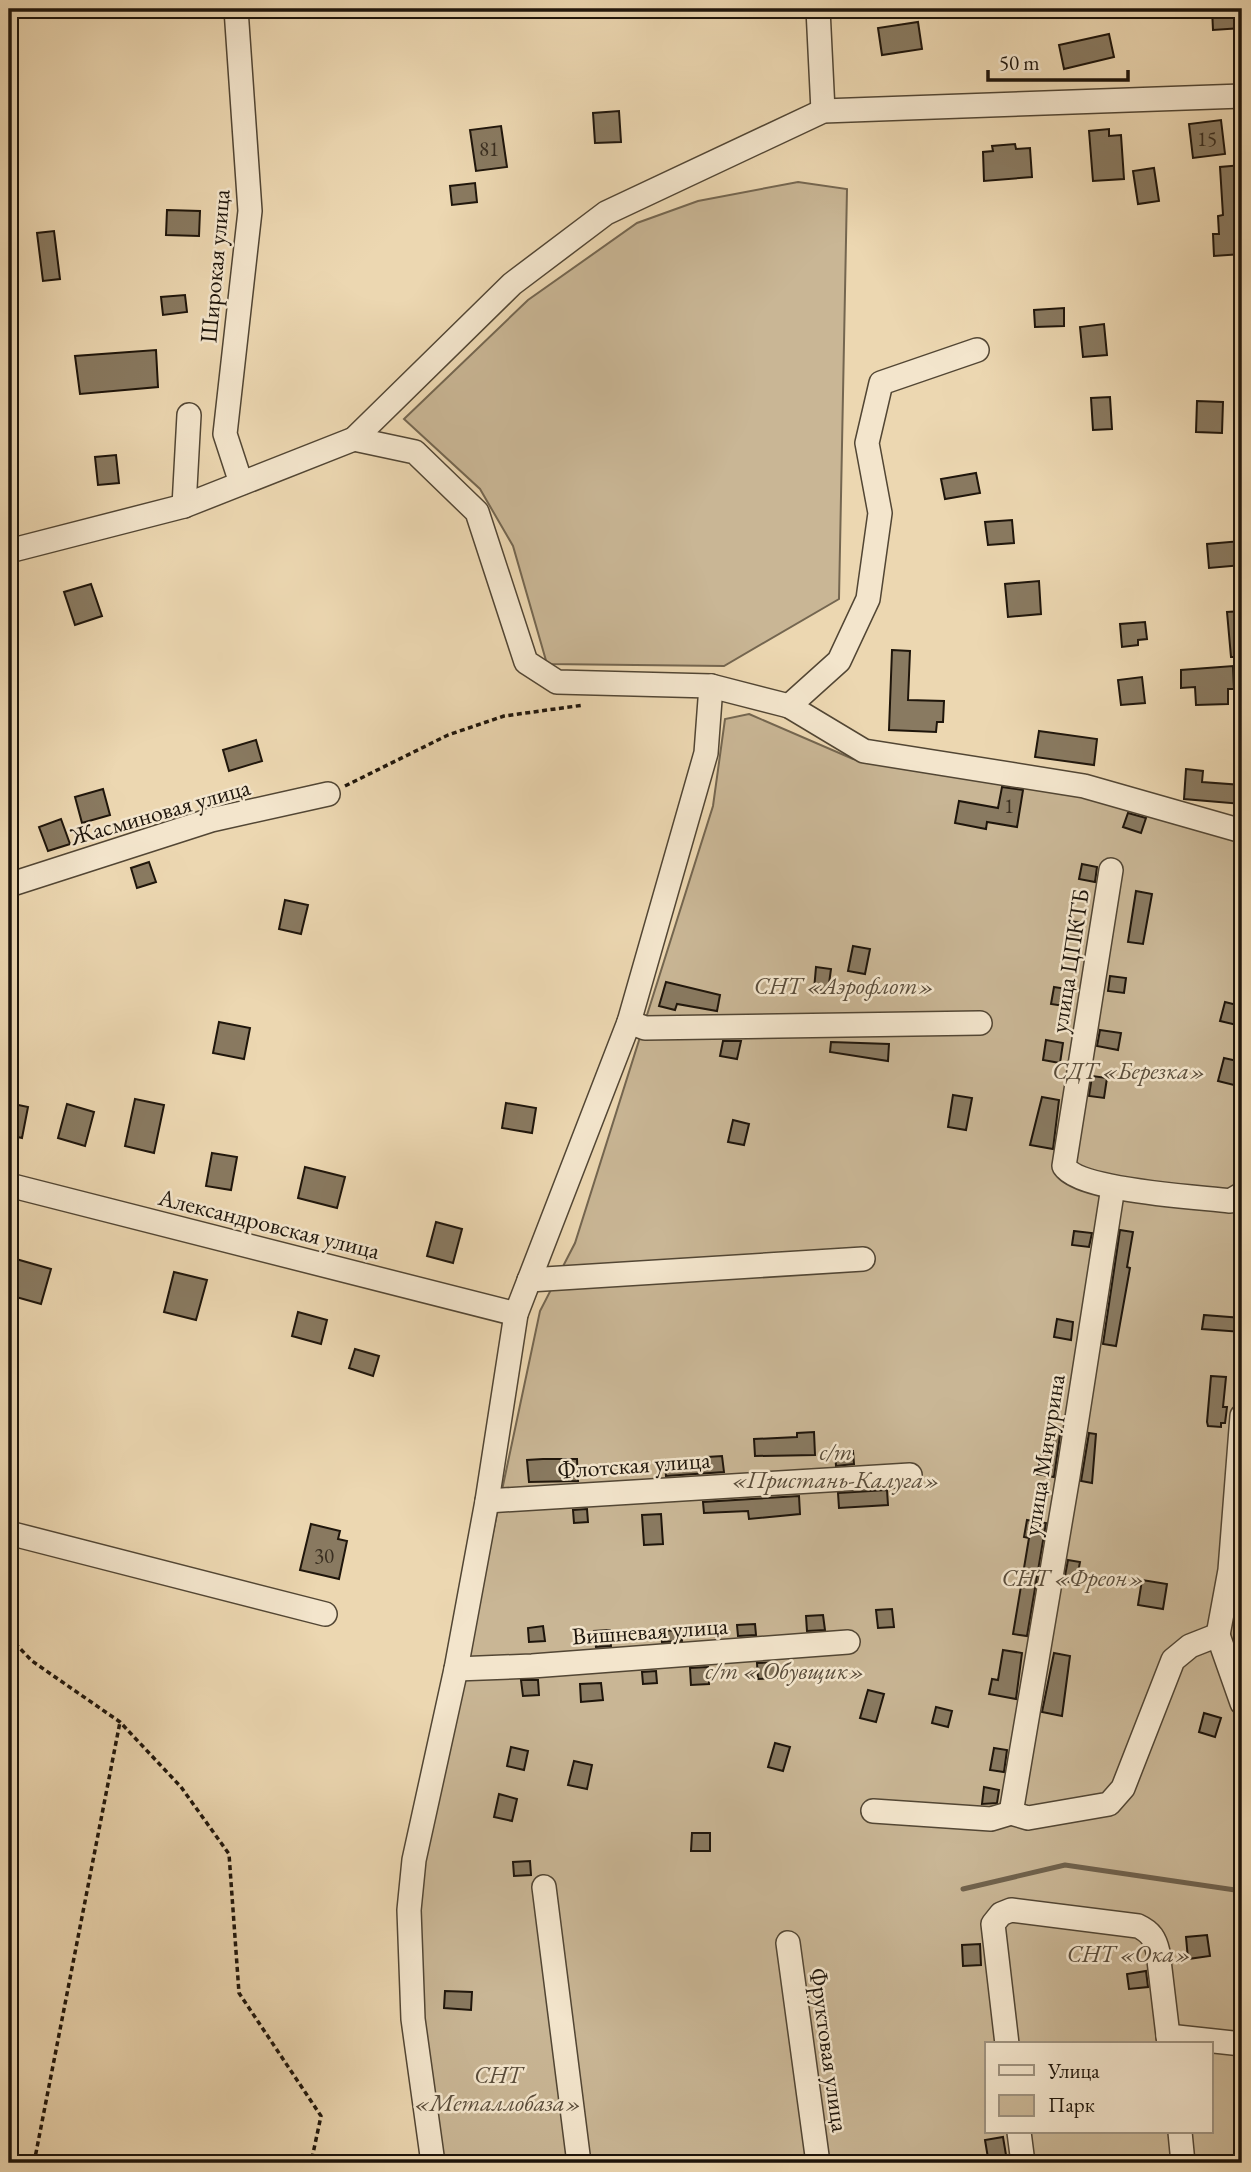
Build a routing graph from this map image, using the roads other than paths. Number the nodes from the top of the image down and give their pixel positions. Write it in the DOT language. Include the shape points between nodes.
graph roads {
  1 [pos="236,9"];
  2 [pos="818,9"];
  3 [pos="1242,96"];
  4 [pos="823,111"];
  5 [pos="977,350"];
  6 [pos="189,415"];
  7 [pos="354,439"];
  8 [pos="241,483"];
  9 [pos="184,506"];
  10 [pos="9,551"];
  11 [pos="711,686"];
  12 [pos="789,706"];
  13 [pos="328,794"];
  14 [pos="1242,831"];
  15 [pos="1111,870"];
  16 [pos="9,885"];
  17 [pos="629,1022"];
  18 [pos="980,1023"];
  19 [pos="9,1185"];
  20 [pos="1113,1187"];
  21 [pos="1242,1194"];
  22 [pos="863,1259"];
  23 [pos="529,1280"];
  24 [pos="516,1314"];
  25 [pos="1242,1416"];
  26 [pos="911,1475"];
  27 [pos="487,1501"];
  28 [pos="9,1533"];
  29 [pos="326,1614"];
  30 [pos="1218,1635"];
  31 [pos="848,1643"];
  32 [pos="456,1669"];
  33 [pos="1242,1703"];
  34 [pos="873,1811"];
  35 [pos="1011,1813"];
  36 [pos="544,1887"];
  37 [pos="788,1943"];
  38 [pos="1169,2040"];
  39 [pos="1007,2042"];
  40 [pos="1206,2042"];
  41 [pos="1212,2042"];
  42 [pos="1242,2044"];
  43 [pos="1019,2134"];
  44 [pos="1180,2134"];
  45 [pos="433,2163"];
  46 [pos="579,2163"];
  47 [pos="818,2163"];
  48 [pos="1023,2163"];
  49 [pos="1184,2163"];
  1 -- 8 [label="street, Широкая улица" via="250,211 225,434"];
  2 -- 4 [label="street"];
  3 -- 4 [label="street"];
  4 -- 7 [label="street" via="607,213 512,284"];
  5 -- 12 [label="street" via="881,383 867,443 880,513 868,599 839,660"];
  6 -- 9 [label="street"];
  7 -- 8 [label="street"];
  7 -- 11 [label="street" via="415,452 477,512 526,662 557,682"];
  8 -- 9 [label="street"];
  9 -- 10 [label="street"];
  11 -- 12 [label="street"];
  11 -- 17 [label="street" via="706,753"];
  12 -- 14 [label="street" via="864,751 1084,786"];
  13 -- 16 [label="street, Жасминовая улица" via="211,820"];
  15 -- 20 [label="street, улица ЦПКТБ" via="1064,1166 1075,1178"];
  17 -- 18 [label="street" via="645,1028"];
  17 -- 23 [label="street"];
  19 -- 24 [label="street, Александровская улица"];
  20 -- 21 [label="street, улица ЦПКТБ" via="1230,1201"];
  20 -- 35 [label="street, улица Мичурина"];
  22 -- 23 [label="street"];
  23 -- 24 [label="street"];
  24 -- 27 [label="street"];
  25 -- 30 [label="street" via="1230,1570"];
  26 -- 27 [label="street, Флотская улица"];
  27 -- 32 [label="street"];
  28 -- 29 [label="street"];
  30 -- 33 [label="street"];
  30 -- 35 [label="street" via="1190,1646 1173,1660 1123,1788 1110,1804 1028,1818"];
  31 -- 32 [label="street, Вишневая улица"];
  32 -- 45 [label="street" via="414,1860 409,1910 413,2019"];
  34 -- 35 [label="street" via="991,1819"];
  36 -- 46 [label="street"];
  37 -- 47 [label="street, Фруктовая улица"];
  38 -- 39 [label="street" via="1155,1940 1148,1931 1011,1910 993,1924"];
  38 -- 40 [label="street"];
  41 -- 42 [label="street"];
  43 -- 48 [label="street"];
  44 -- 49 [label="street"];
}
